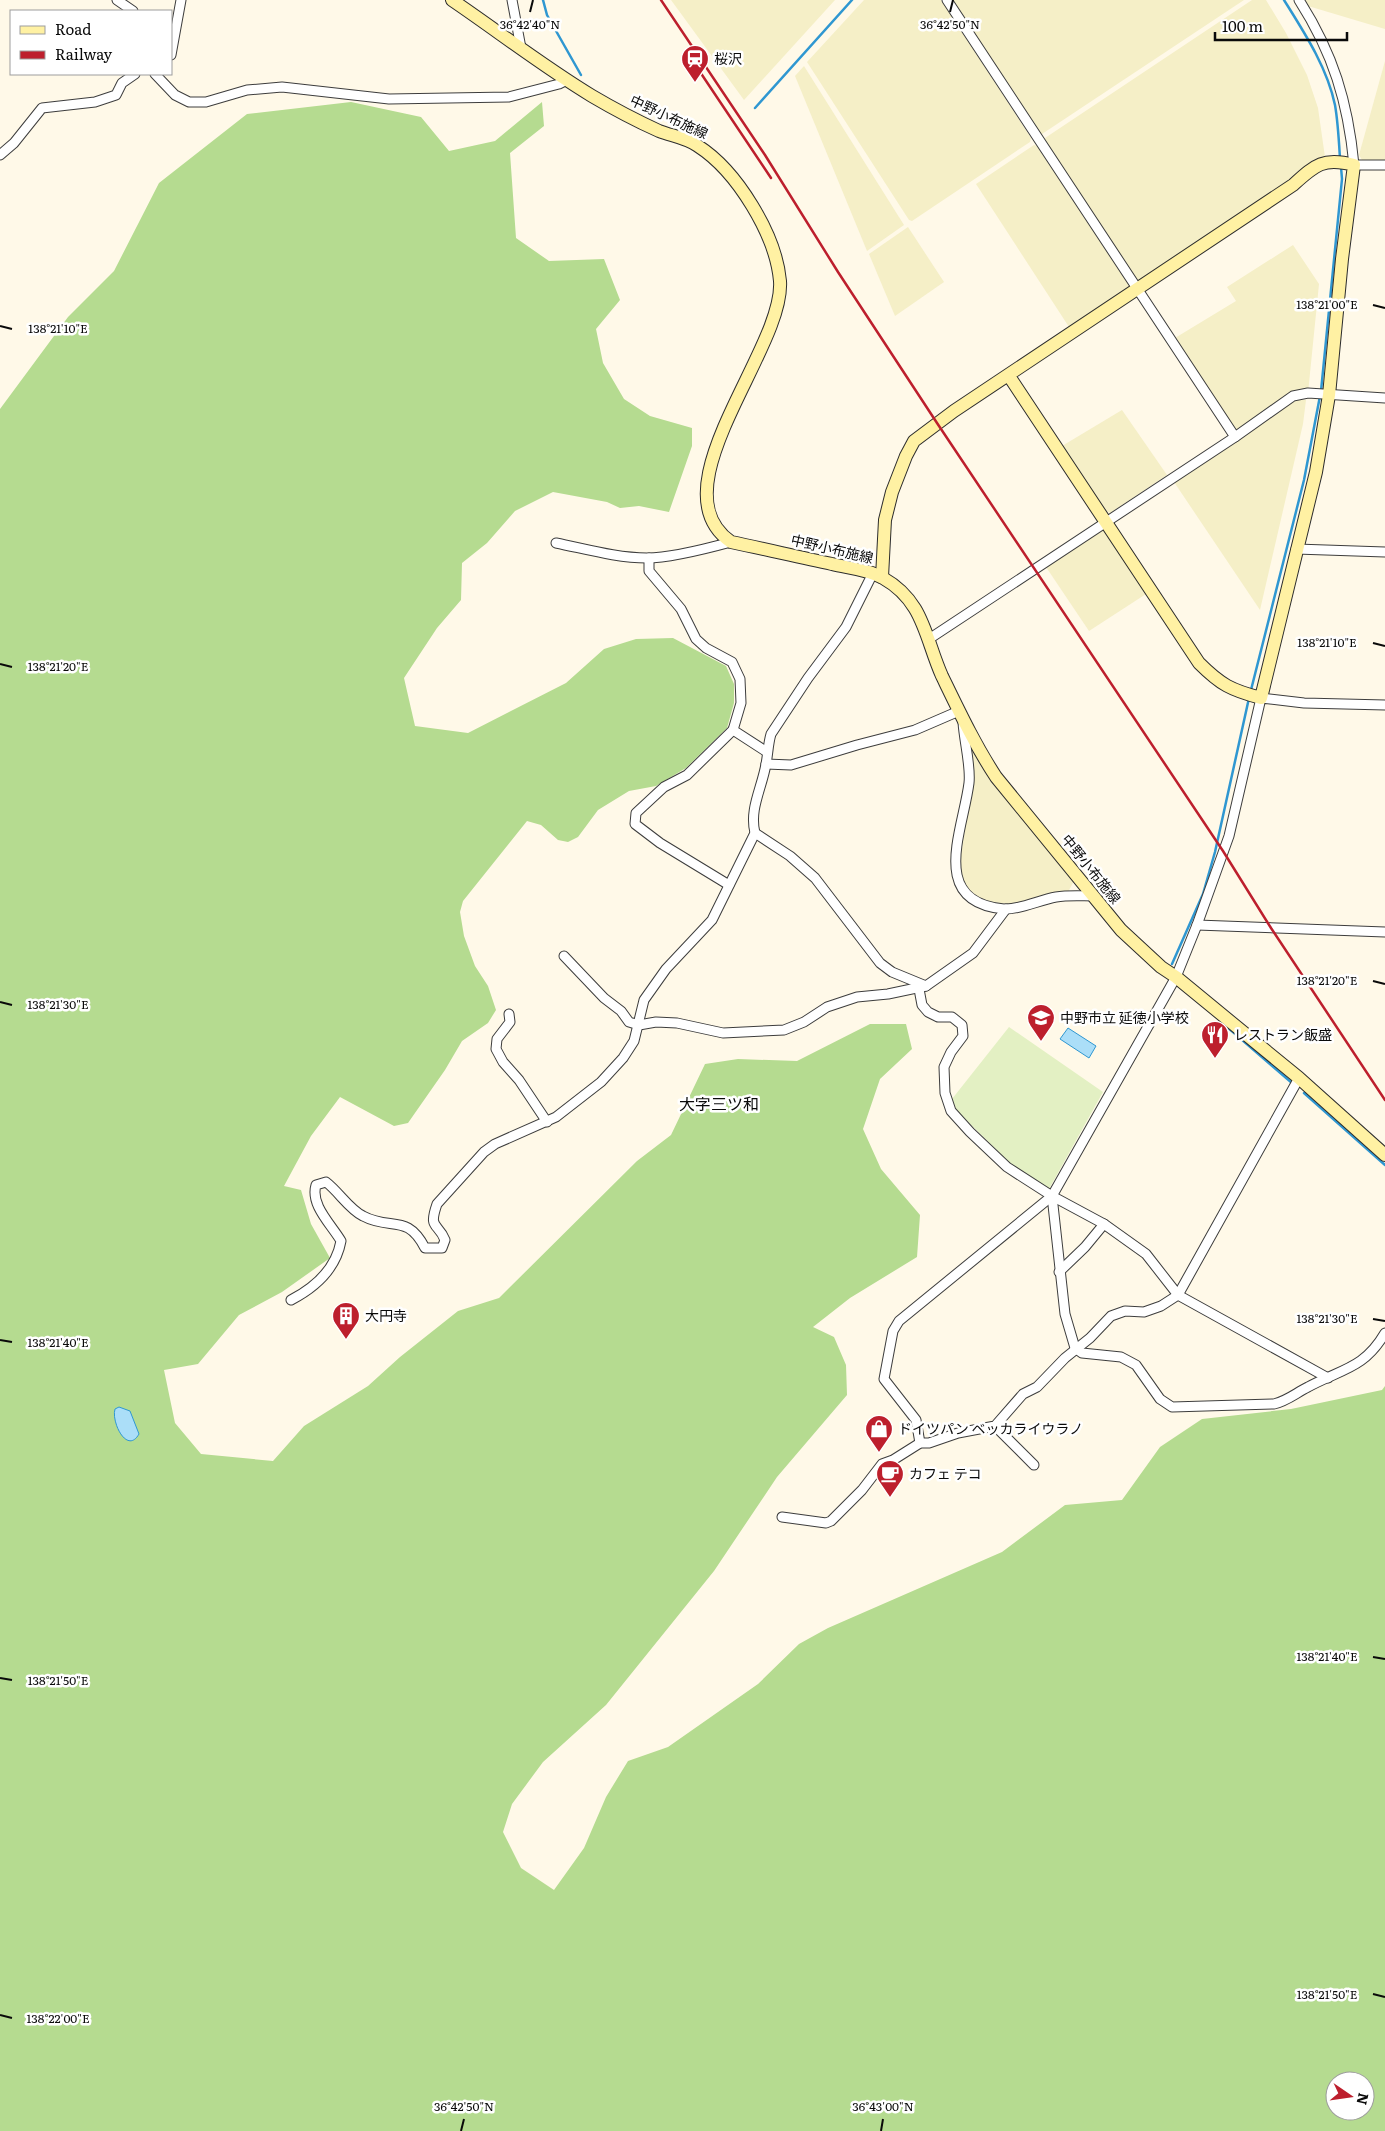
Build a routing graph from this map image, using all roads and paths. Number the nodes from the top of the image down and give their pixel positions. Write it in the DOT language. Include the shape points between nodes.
graph roads {
  1 [pos="117,0"];
  2 [pos="180,0"];
  3 [pos="452,0"];
  4 [pos="512,0"];
  5 [pos="947,0"];
  6 [pos="1299,0"];
  7 [pos="132,10"];
  8 [pos="172,48"];
  9 [pos="521,48"];
  10 [pos="133,75"];
  11 [pos="156,75"];
  12 [pos="568,80"];
  13 [pos="0,156"];
  14 [pos="1343,162"];
  15 [pos="1385,165"];
  16 [pos="1137,290"];
  17 [pos="1009,376"];
  18 [pos="1329,395"];
  19 [pos="1385,398"];
  20 [pos="1235,437"];
  21 [pos="1105,522"];
  22 [pos="731,542"];
  23 [pos="556,543"];
  24 [pos="1296,549"];
  25 [pos="1385,552"];
  26 [pos="649,558"];
  27 [pos="878,575"];
  28 [pos="929,639"];
  29 [pos="1261,698"];
  30 [pos="1385,705"];
  31 [pos="961,716"];
  32 [pos="733,730"];
  33 [pos="767,752"];
  34 [pos="766,764"];
  35 [pos="755,833"];
  36 [pos="729,885"];
  37 [pos="1094,896"];
  38 [pos="1006,909"];
  39 [pos="1197,925"];
  40 [pos="1385,932"];
  41 [pos="564,956"];
  42 [pos="1176,977"];
  43 [pos="922,988"];
  44 [pos="509,1014"];
  45 [pos="639,1025"];
  46 [pos="1299,1078"];
  47 [pos="547,1122"];
  48 [pos="1385,1155"];
  49 [pos="1052,1196"];
  50 [pos="1104,1224"];
  51 [pos="1059,1272"];
  52 [pos="1178,1295"];
  53 [pos="291,1300"];
  54 [pos="1385,1332"];
  55 [pos="1075,1348"];
  56 [pos="1328,1378"];
  57 [pos="995,1426"];
  58 [pos="920,1443"];
  59 [pos="1034,1465"];
  60 [pos="782,1517"];
  1 -- 7 [label="street"];
  2 -- 8 [label="street"];
  3 -- 9 [label="main road, 中野小布施線"];
  4 -- 9 [label="street"];
  5 -- 16 [label="street"];
  6 -- 14 [label="street" via="1329,54 1342,91 1350,131"];
  9 -- 12 [label="main road, 中野小布施線"];
  10 -- 13 [label="street" via="122,82 116,95 95,102 42,108"];
  11 -- 12 [label="street" via="175,94 189,102 206,102 247,90 282,87 389,99 509,97"];
  12 -- 22 [label="main road, 中野小布施線" via="636,119 696,144 717,160 750,202 766,232 780,282 778,301 714,452 708,478 708,507 713,524"];
  14 -- 15 [label="street"];
  14 -- 16 [label="main road" via="1315,165 1293,185"];
  14 -- 18 [label="main road" via="1342,259"];
  16 -- 17 [label="main road"];
  16 -- 20 [label="street"];
  17 -- 21 [label="main road"];
  17 -- 27 [label="main road" via="954,411 914,442 892,492"];
  18 -- 19 [label="street"];
  18 -- 20 [label="street" via="1308,393 1293,396"];
  18 -- 24 [label="main road" via="1316,472"];
  20 -- 21 [label="street"];
  21 -- 28 [label="street"];
  21 -- 29 [label="main road" via="1200,663 1217,681 1238,692"];
  22 -- 26 [label="street"];
  22 -- 27 [label="main road, 中野小布施線"];
  23 -- 26 [label="street" via="614,555"];
  24 -- 25 [label="street"];
  24 -- 29 [label="main road"];
  26 -- 32 [label="street" via="649,571 681,609 696,639 732,662 740,679 741,703"];
  27 -- 28 [label="main road, 中野小布施線" via="909,598"];
  27 -- 33 [label="street" via="771,734"];
  28 -- 31 [label="main road, 中野小布施線"];
  29 -- 30 [label="street" via="1304,703"];
  29 -- 39 [label="street" via="1229,836"];
  31 -- 34 [label="street" via="791,766"];
  31 -- 37 [label="main road, 中野小布施線" via="996,777"];
  31 -- 38 [label="street" via="969,781 955,862 956,880 967,895 982,905"];
  32 -- 33 [label="street"];
  32 -- 36 [label="street" via="687,775 664,787 636,814 635,824"];
  33 -- 34 [label="street"];
  34 -- 35 [label="street" via="752,822"];
  35 -- 36 [label="street"];
  35 -- 43 [label="street" via="790,856 815,878 880,963"];
  36 -- 45 [label="street" via="712,920 654,983 644,1000"];
  37 -- 38 [label="street" via="1057,897"];
  37 -- 42 [label="main road, 中野小布施線" via="1121,930"];
  38 -- 43 [label="street" via="973,953"];
  39 -- 40 [label="street"];
  39 -- 42 [label="street"];
  41 -- 45 [label="street" via="629,1022"];
  42 -- 46 [label="main road, 中野小布施線"];
  42 -- 49 [label="street"];
  43 -- 45 [label="street" via="857,997 826,1007 804,1022 784,1030 723,1033 677,1023"];
  43 -- 49 [label="street" via="922,1005 928,1012 938,1017 952,1017 962,1025 963,1036 944,1067 945,1093 951,1111 1006,1167"];
  44 -- 47 [label="street" via="510,1022 496,1039 496,1049"];
  45 -- 47 [label="street" via="623,1058 601,1082"];
  46 -- 48 [label="main road, 中野小布施線"];
  46 -- 52 [label="street"];
  47 -- 53 [label="street" via="484,1152 437,1204 434,1226 446,1240 442,1248 425,1248 411,1228 362,1216 326,1182 316,1185 316,1202 341,1240 338,1256 319,1281"];
  49 -- 50 [label="street"];
  49 -- 51 [label="street"];
  49 -- 58 [label="street" via="899,1320 893,1331 884,1379 916,1420"];
  50 -- 51 [label="street"];
  50 -- 52 [label="street" via="1146,1254"];
  51 -- 55 [label="street" via="1065,1314"];
  52 -- 55 [label="street" via="1144,1312 1125,1311 1111,1316"];
  52 -- 56 [label="street"];
  54 -- 56 [label="street" via="1370,1353 1354,1366"];
  55 -- 56 [label="street" via="1082,1353 1121,1357 1136,1366 1160,1399 1172,1407 1285,1402"];
  55 -- 57 [label="street" via="1037,1387 1023,1394"];
  57 -- 58 [label="street"];
  57 -- 59 [label="street"];
  58 -- 60 [label="street" via="882,1464 831,1521"];
}
